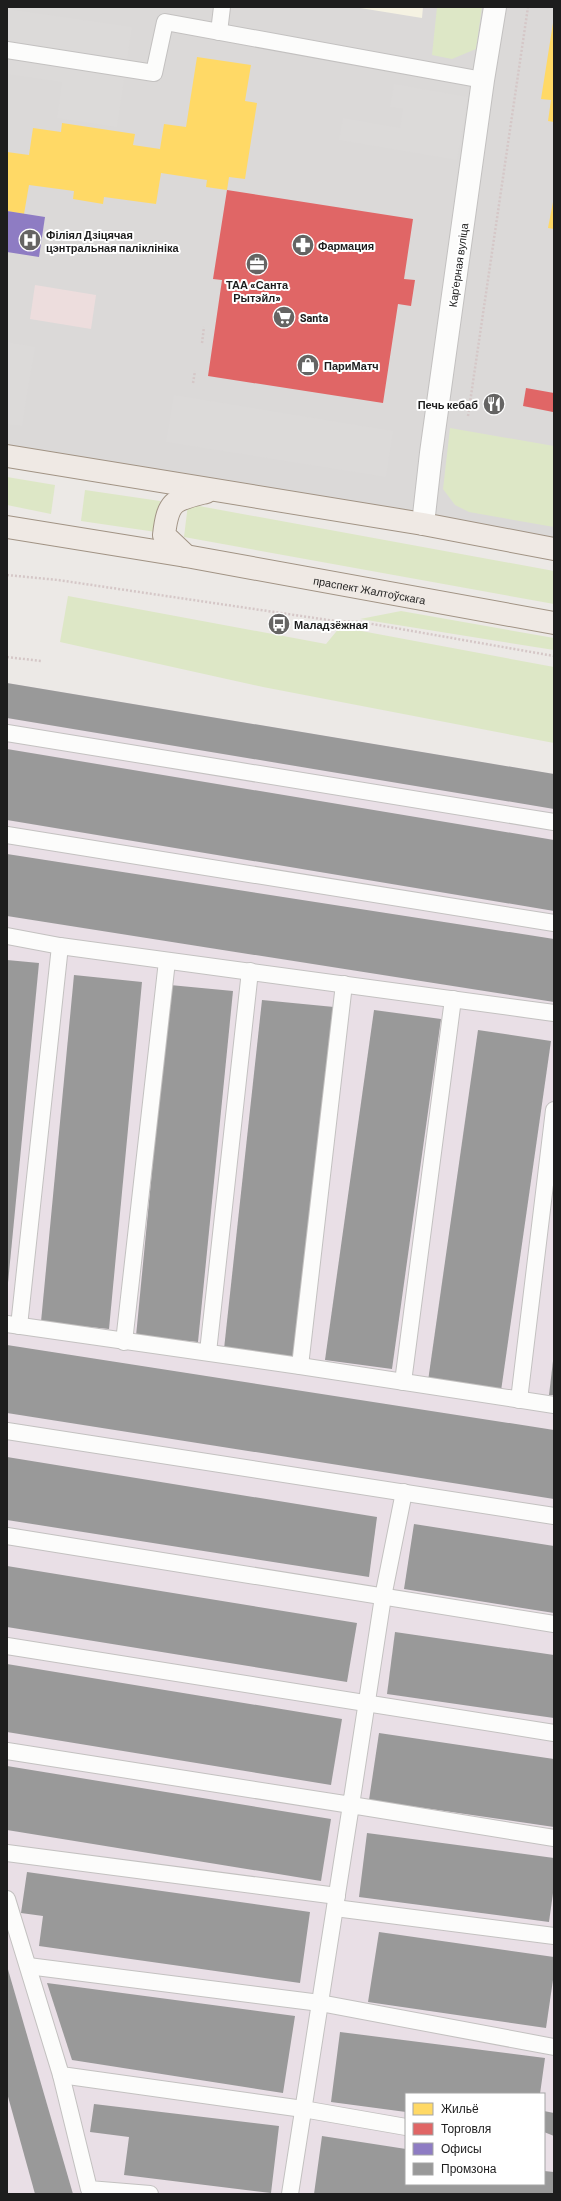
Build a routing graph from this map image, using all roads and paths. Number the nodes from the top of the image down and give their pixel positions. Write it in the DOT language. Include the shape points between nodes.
graph roads {
  1 [pos="222,7"];
  2 [pos="495,7"];
  3 [pos="528,7"];
  4 [pos="218,32"];
  5 [pos="7,50"];
  6 [pos="483,80"];
  7 [pos="204,327"];
  8 [pos="202,343"];
  9 [pos="195,371"];
  10 [pos="194,383"];
  11 [pos="468,416"];
  12 [pos="7,456"];
  13 [pos="215,490"];
  14 [pos="423,524"];
  15 [pos="7,526"];
  16 [pos="554,549"];
  17 [pos="186,556"];
  18 [pos="7,575"];
  19 [pos="554,623"];
  20 [pos="554,656"];
  21 [pos="7,657"];
  22 [pos="41,661"];
  23 [pos="7,733"];
  24 [pos="554,822"];
  25 [pos="7,835"];
  26 [pos="554,923"];
  27 [pos="7,936"];
  28 [pos="60,946"];
  29 [pos="167,961"];
  30 [pos="250,972"];
  31 [pos="344,984"];
  32 [pos="453,999"];
  33 [pos="554,1013"];
  34 [pos="554,1110"];
  35 [pos="13,1325"];
  36 [pos="124,1342"];
  37 [pos="208,1352"];
  38 [pos="300,1366"];
  39 [pos="403,1382"];
  40 [pos="519,1400"];
  41 [pos="554,1405"];
  42 [pos="7,1431"];
  43 [pos="404,1492"];
  44 [pos="554,1516"];
  45 [pos="7,1536"];
  46 [pos="383,1596"];
  47 [pos="554,1624"];
  48 [pos="7,1646"];
  49 [pos="366,1703"];
  50 [pos="554,1732"];
  51 [pos="7,1752"];
  52 [pos="350,1805"];
  53 [pos="554,1838"];
  54 [pos="7,1853"];
  55 [pos="7,1899"];
  56 [pos="336,1902"];
  57 [pos="554,1936"];
  58 [pos="28,1966"];
  59 [pos="320,2003"];
  60 [pos="554,2047"];
  61 [pos="61,2075"];
  62 [pos="303,2109"];
  63 [pos="405,2127"];
  64 [pos="89,2192"];
  65 [pos="150,2194"];
  66 [pos="290,2194"];
  1 -- 4 [label="lane"];
  2 -- 6 [label="street, Карʼерная вуліца"];
  3 -- 11 [label="path"];
  4 -- 5 [label="lane" via="165,22 154,73"];
  4 -- 6 [label="lane"];
  6 -- 14 [label="street, Карʼерная вуліца"];
  7 -- 8 [label="path"];
  9 -- 10 [label="path"];
  12 -- 13 [label="main road"];
  13 -- 14 [label="main road"];
  13 -- 17 [label="main road" via="177,499 166,514 164,535"];
  14 -- 16 [label="main road"];
  15 -- 17 [label="main road, праспект Жалтоўскага"];
  17 -- 19 [label="main road, праспект Жалтоўскага"];
  18 -- 20 [label="path" via="58,580 335,621 361,622"];
  21 -- 22 [label="path"];
  23 -- 24 [label="lane"];
  25 -- 26 [label="lane"];
  27 -- 28 [label="lane"];
  28 -- 29 [label="lane"];
  28 -- 35 [label="lane"];
  29 -- 30 [label="lane"];
  29 -- 36 [label="lane"];
  30 -- 31 [label="lane"];
  30 -- 37 [label="lane"];
  31 -- 32 [label="lane"];
  31 -- 38 [label="lane"];
  32 -- 33 [label="lane"];
  32 -- 39 [label="lane"];
  34 -- 40 [label="lane"];
  35 -- 36 [label="lane"];
  36 -- 37 [label="lane"];
  37 -- 38 [label="lane"];
  38 -- 39 [label="lane"];
  39 -- 40 [label="lane"];
  40 -- 41 [label="lane"];
  42 -- 43 [label="lane"];
  43 -- 44 [label="lane"];
  43 -- 46 [label="lane"];
  45 -- 46 [label="lane"];
  46 -- 47 [label="lane"];
  46 -- 49 [label="lane"];
  48 -- 49 [label="lane"];
  49 -- 50 [label="lane"];
  49 -- 52 [label="lane"];
  51 -- 52 [label="lane"];
  52 -- 53 [label="lane"];
  52 -- 56 [label="lane"];
  54 -- 56 [label="lane"];
  55 -- 58 [label="lane"];
  56 -- 57 [label="lane"];
  56 -- 59 [label="lane"];
  58 -- 59 [label="lane"];
  58 -- 61 [label="lane"];
  59 -- 60 [label="lane"];
  59 -- 62 [label="lane"];
  61 -- 62 [label="lane"];
  61 -- 64 [label="lane"];
  62 -- 63 [label="lane"];
  62 -- 66 [label="lane"];
  64 -- 65 [label="lane"];
}
